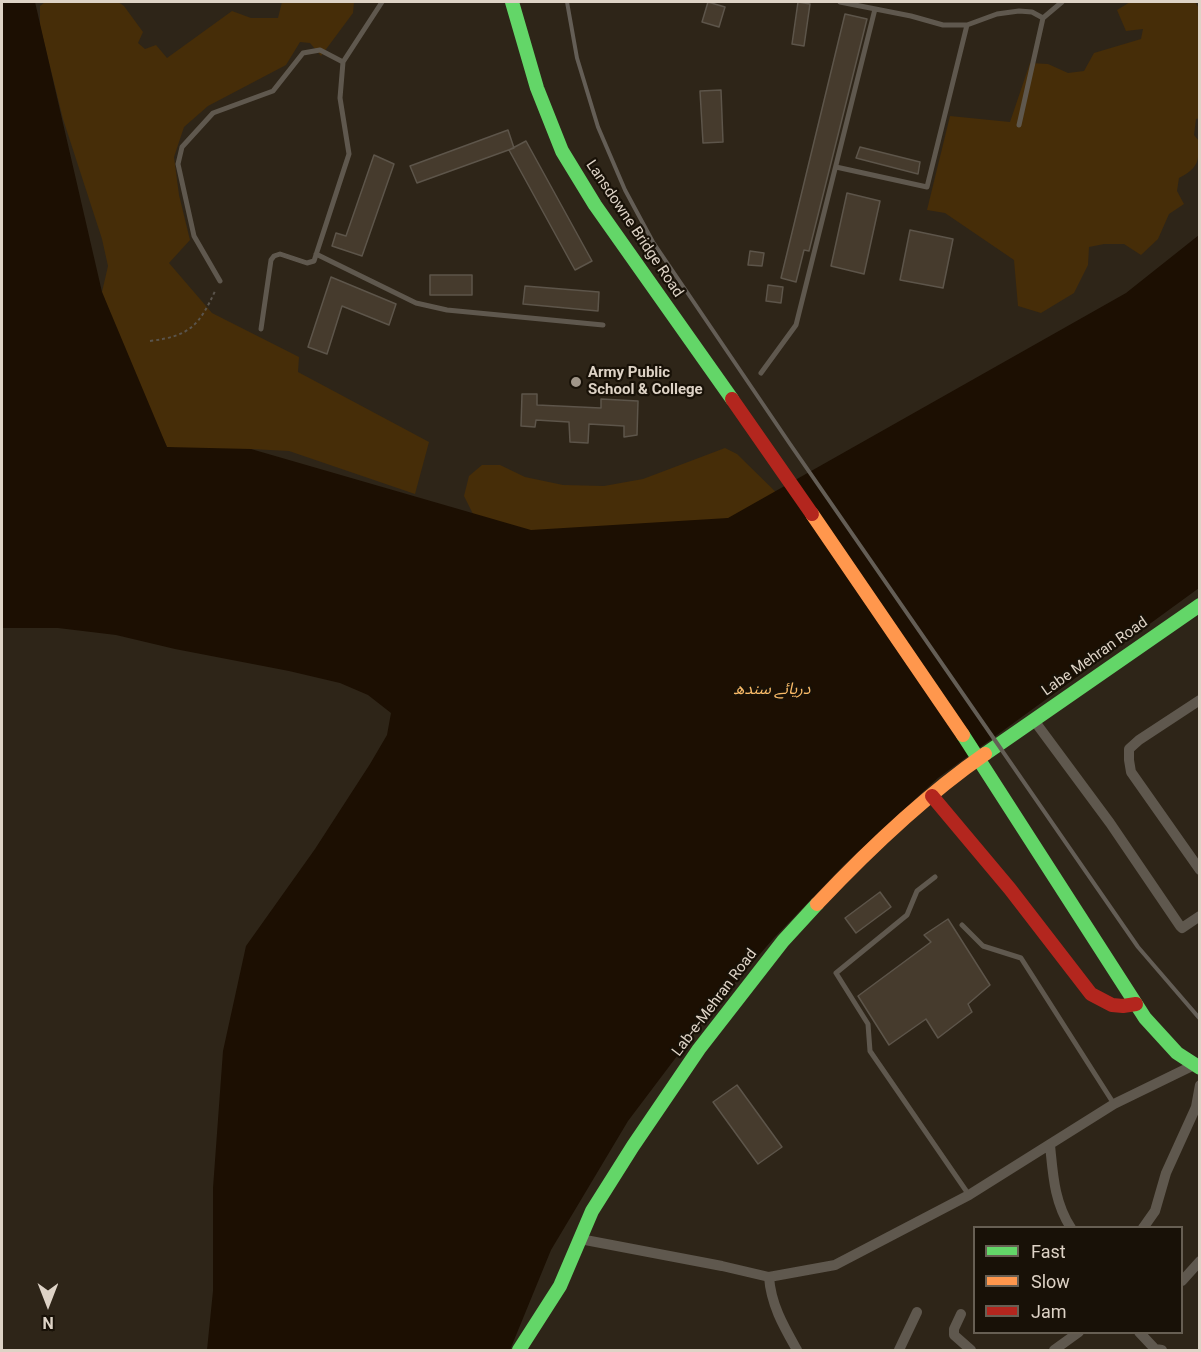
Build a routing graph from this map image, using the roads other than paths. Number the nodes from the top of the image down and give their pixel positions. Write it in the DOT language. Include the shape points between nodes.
graph roads {
  1 [pos="382,2"];
  2 [pos="512,2"];
  3 [pos="840,2"];
  4 [pos="1062,2"];
  5 [pos="875,9"];
  6 [pos="1043,18"];
  7 [pos="967,25"];
  8 [pos="343,62"];
  9 [pos="1019,125"];
  10 [pos="836,167"];
  11 [pos="316,254"];
  12 [pos="220,281"];
  13 [pos="603,325"];
  14 [pos="261,328"];
  15 [pos="761,373"];
  16 [pos="1200,605"];
  17 [pos="1200,700"];
  18 [pos="1033,719"];
  19 [pos="1010,735"];
  20 [pos="932,796"];
  21 [pos="1200,870"];
  22 [pos="935,877"];
  23 [pos="1200,916"];
  24 [pos="962,925"];
  25 [pos="1136,1004"];
  26 [pos="1196,1067"];
  27 [pos="1200,1085"];
  28 [pos="1114,1104"];
  29 [pos="1050,1144"];
  30 [pos="969,1195"];
  31 [pos="1070,1226"];
  32 [pos="1144,1226"];
  33 [pos="580,1239"];
  34 [pos="1200,1261"];
  35 [pos="769,1277"];
  36 [pos="1183,1280"];
  37 [pos="917,1312"];
  38 [pos="961,1314"];
  39 [pos="1076,1334"];
  40 [pos="1141,1334"];
  41 [pos="519,1350"];
  42 [pos="797,1350"];
  43 [pos="899,1350"];
  44 [pos="971,1350"];
  45 [pos="1054,1350"];
  46 [pos="1162,1350"];
  1 -- 8 [label="lane"];
  2 -- 25 [label="main road, Lansdowne Bridge Road" via="537,88 562,151 595,206 990,774"];
  3 -- 5 [label="lane"];
  4 -- 6 [label="lane"];
  5 -- 7 [label="lane" via="943,25"];
  5 -- 10 [label="lane"];
  6 -- 7 [label="lane" via="1019,10"];
  6 -- 9 [label="lane"];
  7 -- 10 [label="lane" via="927,187"];
  8 -- 11 [label="lane" via="340,98 349,154"];
  8 -- 12 [label="lane" via="320,50 303,53 273,91 213,113 182,147 178,164 194,236"];
  10 -- 15 [label="lane" via="796,325"];
  11 -- 13 [label="lane" via="416,303 447,310"];
  11 -- 14 [label="lane" via="314,261 307,263 280,254 271,260"];
  16 -- 18 [label="main road, Labe Mehran Road"];
  17 -- 21 [label="street" via="1139,740 1129,749 1129,760 1131,772"];
  18 -- 19 [label="main road, Labe Mehran Road"];
  18 -- 23 [label="street" via="1180,926"];
  19 -- 20 [label="main road, Lab-e-Mehran Road"];
  20 -- 25 [label="main road" via="1091,994 1122,1008"];
  20 -- 33 [label="main road, Lab-e-Mehran Road" via="864,854 783,941 652,1117 592,1211"];
  22 -- 30 [label="lane" via="917,891 907,915 836,973 868,1024 870,1051"];
  24 -- 28 [label="lane" via="982,946 1021,958"];
  25 -- 26 [label="main road, Lansdowne Bridge Road" via="1162,1039"];
  26 -- 28 [label="street"];
  27 -- 32 [label="street" via="1196,1107 1166,1173 1155,1211"];
  28 -- 29 [label="street"];
  29 -- 30 [label="street"];
  29 -- 31 [label="street" via="1056,1194"];
  30 -- 35 [label="street" via="835,1265"];
  33 -- 35 [label="street"];
  33 -- 41 [label="main road, Lab-e-Mehran Road" via="560,1286"];
  34 -- 36 [label="street"];
  35 -- 42 [label="street" via="780,1321"];
  37 -- 43 [label="street"];
  38 -- 44 [label="street" via="954,1335"];
  39 -- 45 [label="street"];
  40 -- 46 [label="street" via="1155,1349"];
}
